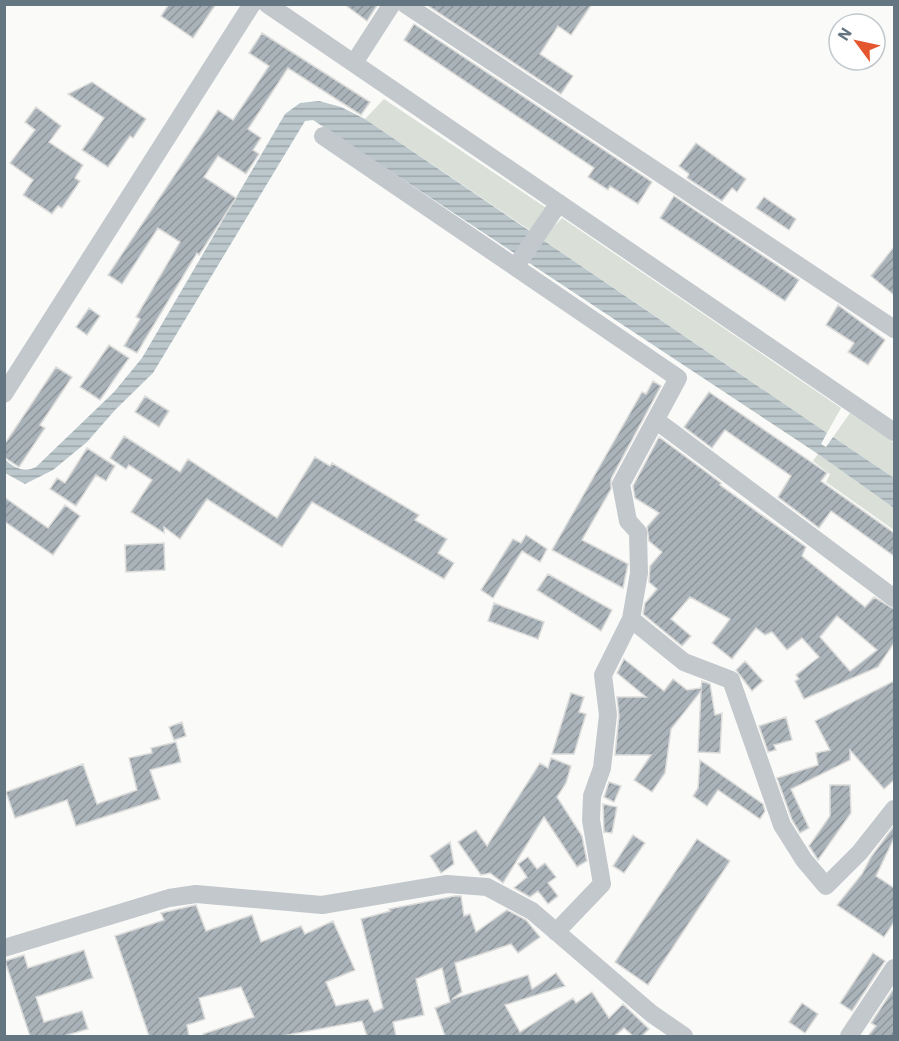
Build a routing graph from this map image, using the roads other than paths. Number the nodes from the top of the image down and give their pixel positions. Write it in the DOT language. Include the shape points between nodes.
graph roads {
  1 [pos="252,4"];
  2 [pos="267,4"];
  3 [pos="392,4"];
  4 [pos="405,4"];
  5 [pos="354,63"];
  6 [pos="323,136"];
  7 [pos="559,203"];
  8 [pos="516,266"];
  9 [pos="894,329"];
  10 [pos="4,394"];
  11 [pos="657,421"];
  12 [pos="894,432"];
  13 [pos="894,598"];
  14 [pos="631,618"];
  15 [pos="894,809"];
  16 [pos="556,933"];
  17 [pos="4,948"];
  18 [pos="894,968"];
  19 [pos="684,1036"];
  20 [pos="849,1036"];
  1 -- 10 [label="street"];
  2 -- 5 [label="street"];
  3 -- 5 [label="street"];
  4 -- 9 [label="street"];
  5 -- 7 [label="street"];
  6 -- 8 [label="street"];
  7 -- 8 [label="street"];
  7 -- 12 [label="street"];
  8 -- 11 [label="street" via="678,378"];
  11 -- 13 [label="street"];
  11 -- 14 [label="street" via="621,484 628,521 638,532 639,573"];
  14 -- 15 [label="street" via="684,662 731,680 782,825 826,886"];
  14 -- 16 [label="street" via="603,675 608,715 591,820 602,884"];
  16 -- 17 [label="street" via="532,911 487,887 447,884 322,905 196,894 169,898"];
  16 -- 19 [label="street"];
  18 -- 20 [label="street"];
}
